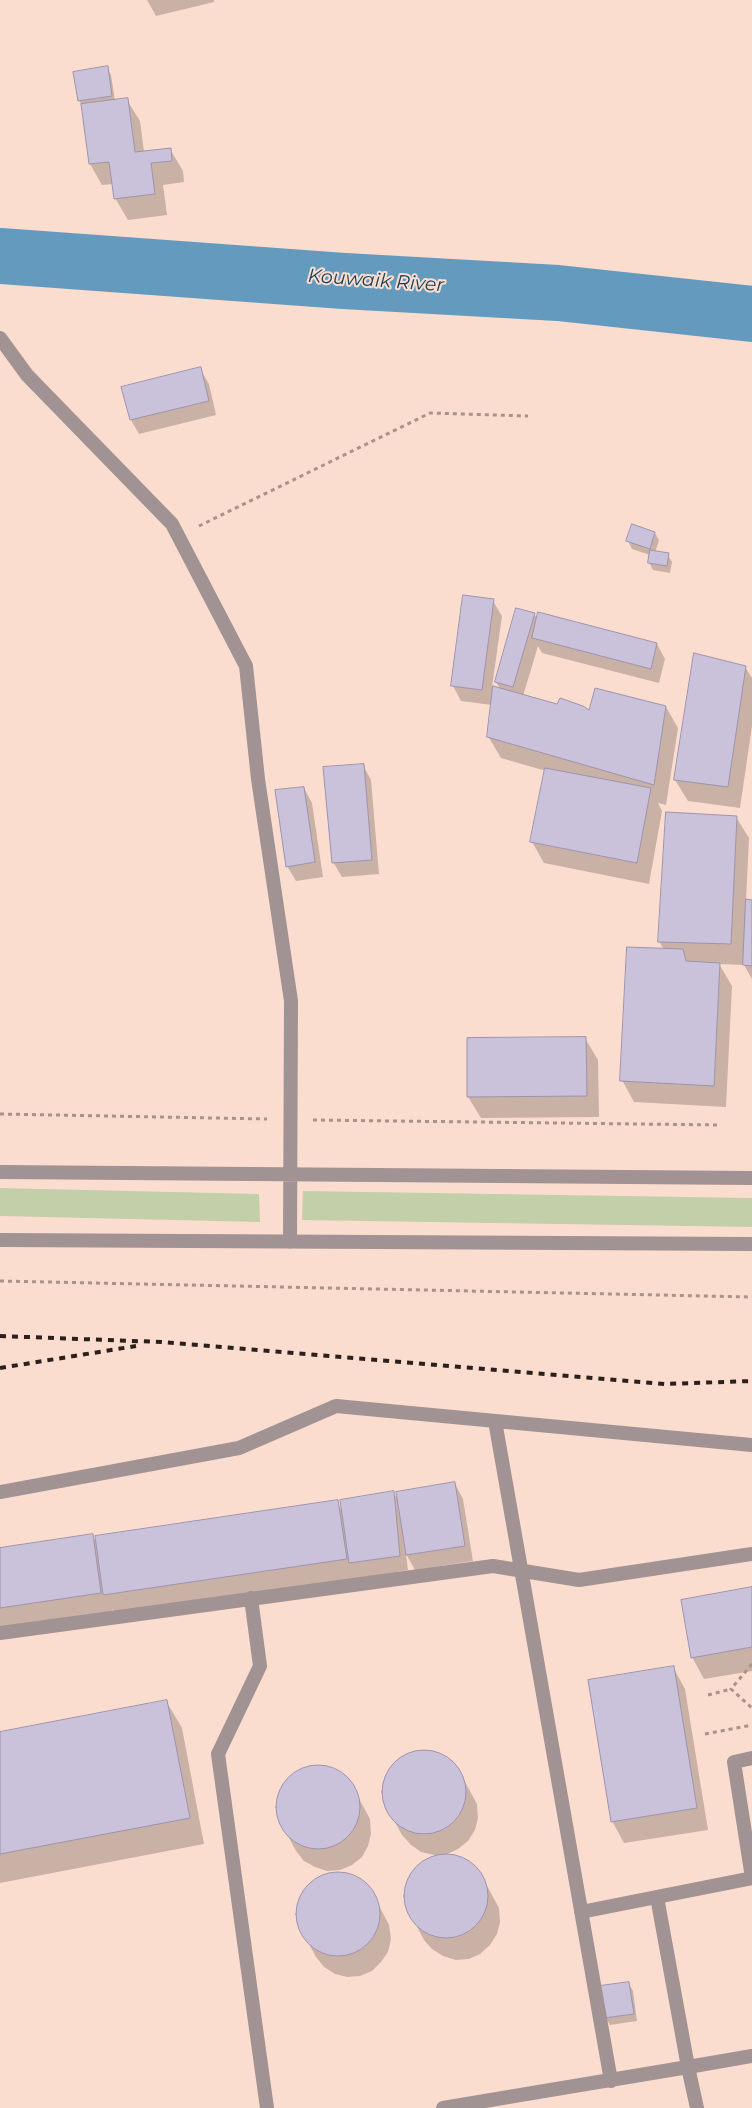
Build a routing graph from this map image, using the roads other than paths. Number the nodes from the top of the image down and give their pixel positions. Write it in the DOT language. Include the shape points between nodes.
graph roads {
  1 [pos="0,338"];
  2 [pos="0,1172"];
  3 [pos="289,1174"];
  4 [pos="752,1178"];
  5 [pos="0,1240"];
  6 [pos="290,1242"];
  7 [pos="752,1244"];
  8 [pos="496,1420"];
  9 [pos="752,1445"];
  10 [pos="0,1492"];
  11 [pos="752,1554"];
  12 [pos="522,1570"];
  13 [pos="251,1598"];
  14 [pos="0,1632"];
  15 [pos="752,1758"];
  16 [pos="752,1878"];
  17 [pos="657,1897"];
  18 [pos="581,1912"];
  19 [pos="752,2056"];
  20 [pos="688,2068"];
  21 [pos="611,2081"];
  22 [pos="267,2108"];
  23 [pos="443,2108"];
  24 [pos="696,2108"];
  1 -- 3 [label="street" via="27,374 172,524 246,666 258,779 291,1001"];
  2 -- 3 [label="street"];
  3 -- 4 [label="street"];
  3 -- 6 [label="street"];
  5 -- 6 [label="street"];
  6 -- 7 [label="street"];
  8 -- 9 [label="street"];
  8 -- 10 [label="street" via="336,1406 239,1448"];
  8 -- 12 [label="street"];
  11 -- 12 [label="street" via="579,1580"];
  12 -- 13 [label="street" via="493,1566"];
  12 -- 18 [label="street"];
  13 -- 14 [label="street"];
  13 -- 22 [label="street" via="260,1666 218,1754"];
  15 -- 16 [label="street" via="734,1762"];
  16 -- 17 [label="street"];
  17 -- 18 [label="street"];
  17 -- 20 [label="street"];
  18 -- 21 [label="street"];
  19 -- 20 [label="street"];
  20 -- 21 [label="street"];
  20 -- 24 [label="street"];
  21 -- 23 [label="street"];
}
